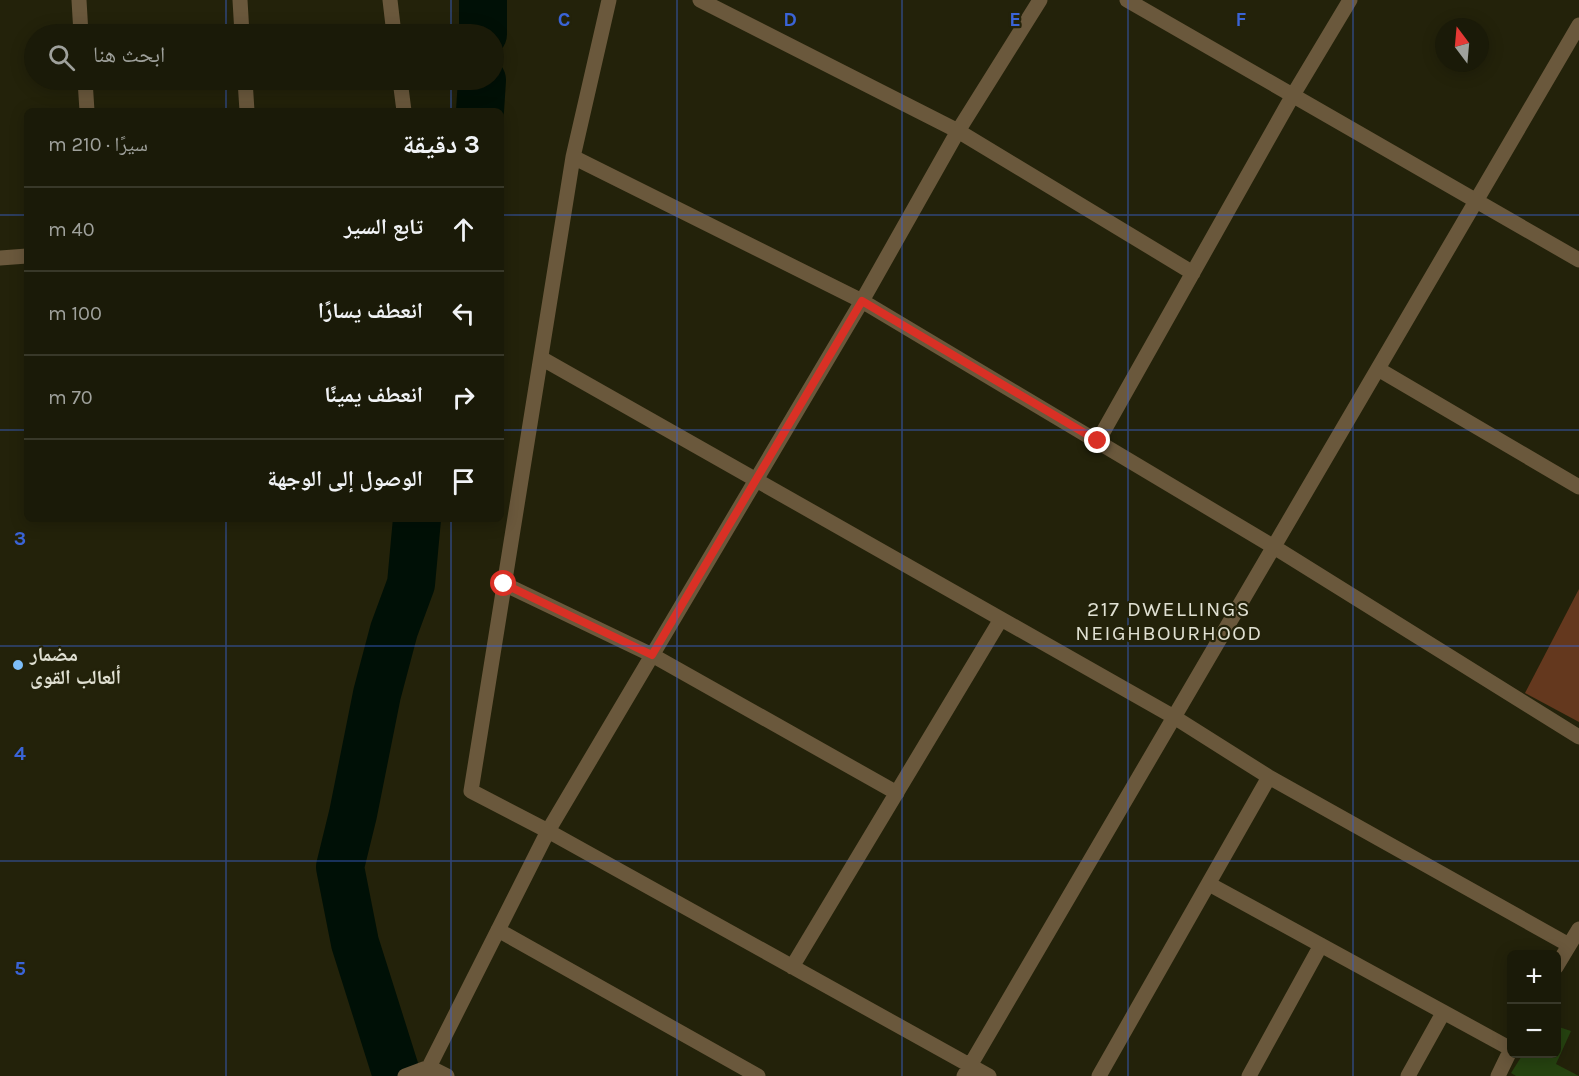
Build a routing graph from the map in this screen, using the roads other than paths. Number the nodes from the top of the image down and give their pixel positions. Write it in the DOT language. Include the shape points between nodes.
graph roads {
  1 [pos="79,0"];
  2 [pos="240,0"];
  3 [pos="390,0"];
  4 [pos="609,0"];
  5 [pos="700,0"];
  6 [pos="1040,0"];
  7 [pos="1127,0"];
  8 [pos="1350,0"];
  9 [pos="80,24"];
  10 [pos="241,24"];
  11 [pos="393,24"];
  12 [pos="1579,25"];
  13 [pos="1575,41"];
  14 [pos="86,90"];
  15 [pos="246,90"];
  16 [pos="401,90"];
  17 [pos="1293,95"];
  18 [pos="87,108"];
  19 [pos="247,108"];
  20 [pos="404,108"];
  21 [pos="958,131"];
  22 [pos="573,157"];
  23 [pos="1477,200"];
  24 [pos="24,256"];
  25 [pos="0,258"];
  26 [pos="1579,260"];
  27 [pos="1193,273"];
  28 [pos="862,301"];
  29 [pos="541,358"];
  30 [pos="1378,369"];
  31 [pos="1098,441"];
  32 [pos="756,480"];
  33 [pos="1579,488"];
  34 [pos="1274,547"];
  35 [pos="504,584"];
  36 [pos="1001,619"];
  37 [pos="652,655"];
  38 [pos="1174,717"];
  39 [pos="1579,737"];
  40 [pos="1269,777"];
  41 [pos="897,793"];
  42 [pos="548,831"];
  43 [pos="1209,884"];
  44 [pos="1579,929"];
  45 [pos="498,930"];
  46 [pos="1321,945"];
  47 [pos="1569,945"];
  48 [pos="1561,960"];
  49 [pos="792,967"];
  50 [pos="1443,1013"];
  51 [pos="1507,1046"];
  52 [pos="1507,1057"];
  53 [pos="428,1067"];
  54 [pos="967,1071"];
  55 [pos="405,1076"];
  56 [pos="447,1076"];
  57 [pos="758,1076"];
  58 [pos="988,1076"];
  59 [pos="1099,1076"];
  60 [pos="1250,1076"];
  61 [pos="1408,1076"];
  62 [pos="1498,1076"];
  1 -- 9 [label="street"];
  2 -- 10 [label="street"];
  3 -- 11 [label="street"];
  4 -- 22 [label="street"];
  5 -- 21 [label="street"];
  6 -- 21 [label="street"];
  7 -- 17 [label="street"];
  8 -- 17 [label="street"];
  12 -- 13 [label="street"];
  13 -- 23 [label="street"];
  14 -- 18 [label="street"];
  15 -- 19 [label="street"];
  16 -- 20 [label="street"];
  17 -- 23 [label="street"];
  17 -- 27 [label="street"];
  21 -- 27 [label="street"];
  21 -- 28 [label="street"];
  22 -- 28 [label="street"];
  22 -- 29 [label="street"];
  23 -- 26 [label="street"];
  23 -- 30 [label="street"];
  24 -- 25 [label="street"];
  27 -- 31 [label="street"];
  28 -- 31 [label="street"];
  28 -- 32 [label="street"];
  29 -- 32 [label="street"];
  29 -- 35 [label="street"];
  30 -- 33 [label="street"];
  30 -- 34 [label="street"];
  31 -- 34 [label="street"];
  32 -- 36 [label="street"];
  32 -- 37 [label="street"];
  34 -- 38 [label="street"];
  34 -- 39 [label="street"];
  35 -- 37 [label="street"];
  35 -- 42 [label="street" via="471,791"];
  36 -- 38 [label="street"];
  36 -- 41 [label="street"];
  37 -- 41 [label="street"];
  37 -- 42 [label="street"];
  38 -- 40 [label="street"];
  38 -- 54 [label="street"];
  40 -- 43 [label="street"];
  40 -- 47 [label="street"];
  41 -- 49 [label="street"];
  42 -- 45 [label="street"];
  42 -- 49 [label="street"];
  43 -- 46 [label="street"];
  43 -- 59 [label="street"];
  44 -- 47 [label="street"];
  45 -- 53 [label="street"];
  45 -- 57 [label="street"];
  46 -- 50 [label="street"];
  46 -- 60 [label="street"];
  47 -- 48 [label="street"];
  49 -- 54 [label="street"];
  50 -- 51 [label="street"];
  50 -- 61 [label="street"];
  52 -- 62 [label="street"];
  53 -- 55 [label="street"];
  53 -- 56 [label="street"];
  54 -- 58 [label="street"];
}
